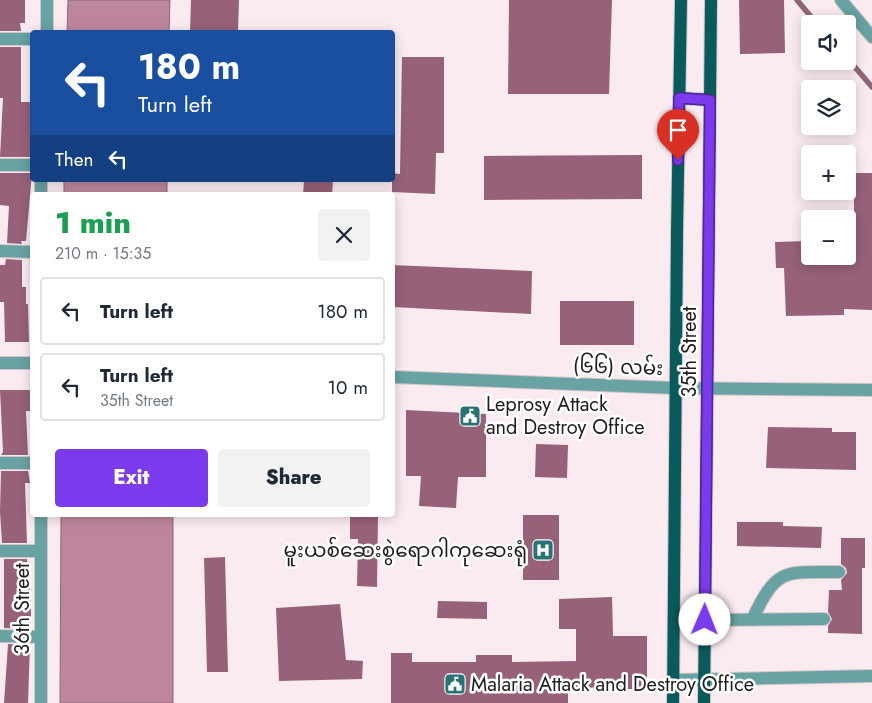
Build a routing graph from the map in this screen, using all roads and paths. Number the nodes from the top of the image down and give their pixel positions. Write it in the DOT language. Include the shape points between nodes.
graph roads {
  1 [pos="47,0"];
  2 [pos="681,0"];
  3 [pos="710,0"];
  4 [pos="841,0"];
  5 [pos="47,30"];
  6 [pos="872,38"];
  7 [pos="0,39"];
  8 [pos="30,39"];
  9 [pos="679,98"];
  10 [pos="710,100"];
  11 [pos="0,165"];
  12 [pos="30,165"];
  13 [pos="0,251"];
  14 [pos="30,252"];
  15 [pos="0,362"];
  16 [pos="30,363"];
  17 [pos="395,377"];
  18 [pos="675,388"];
  19 [pos="708,388"];
  20 [pos="872,390"];
  21 [pos="0,463"];
  22 [pos="30,463"];
  23 [pos="41,517"];
  24 [pos="0,551"];
  25 [pos="41,552"];
  26 [pos="839,572"];
  27 [pos="824,619"];
  28 [pos="705,620"];
  29 [pos="752,620"];
  30 [pos="0,636"];
  31 [pos="41,637"];
  32 [pos="872,676"];
  33 [pos="704,679"];
  34 [pos="673,680"];
  35 [pos="40,703"];
  36 [pos="673,703"];
  37 [pos="704,703"];
  1 -- 5 [label="street"];
  2 -- 9 [label="main road, 35th Street"];
  3 -- 10 [label="main road, 35th Street"];
  4 -- 6 [label="street"];
  7 -- 8 [label="street"];
  9 -- 10 [label="main road"];
  9 -- 18 [label="main road, 35th Street"];
  10 -- 19 [label="main road, 35th Street"];
  11 -- 12 [label="street"];
  13 -- 14 [label="street"];
  15 -- 16 [label="street"];
  17 -- 18 [label="street, (၆၆) လမ်း"];
  18 -- 19 [label="street, (၆၆) လမ်း"];
  18 -- 34 [label="main road, 35th Street"];
  19 -- 20 [label="street, (၆၆) လမ်း"];
  19 -- 28 [label="main road, 35th Street"];
  21 -- 22 [label="street"];
  23 -- 25 [label="street, 36th Street"];
  24 -- 25 [label="street"];
  25 -- 31 [label="street, 36th Street"];
  26 -- 29 [label="street" via="792,572 781,576 763,597"];
  27 -- 29 [label="street"];
  28 -- 29 [label="street"];
  28 -- 33 [label="main road, 35th Street"];
  30 -- 31 [label="street"];
  31 -- 35 [label="street, 36th Street"];
  32 -- 33 [label="street"];
  33 -- 34 [label="street"];
  33 -- 37 [label="main road, 35th Street"];
  34 -- 36 [label="main road, 35th Street"];
}
